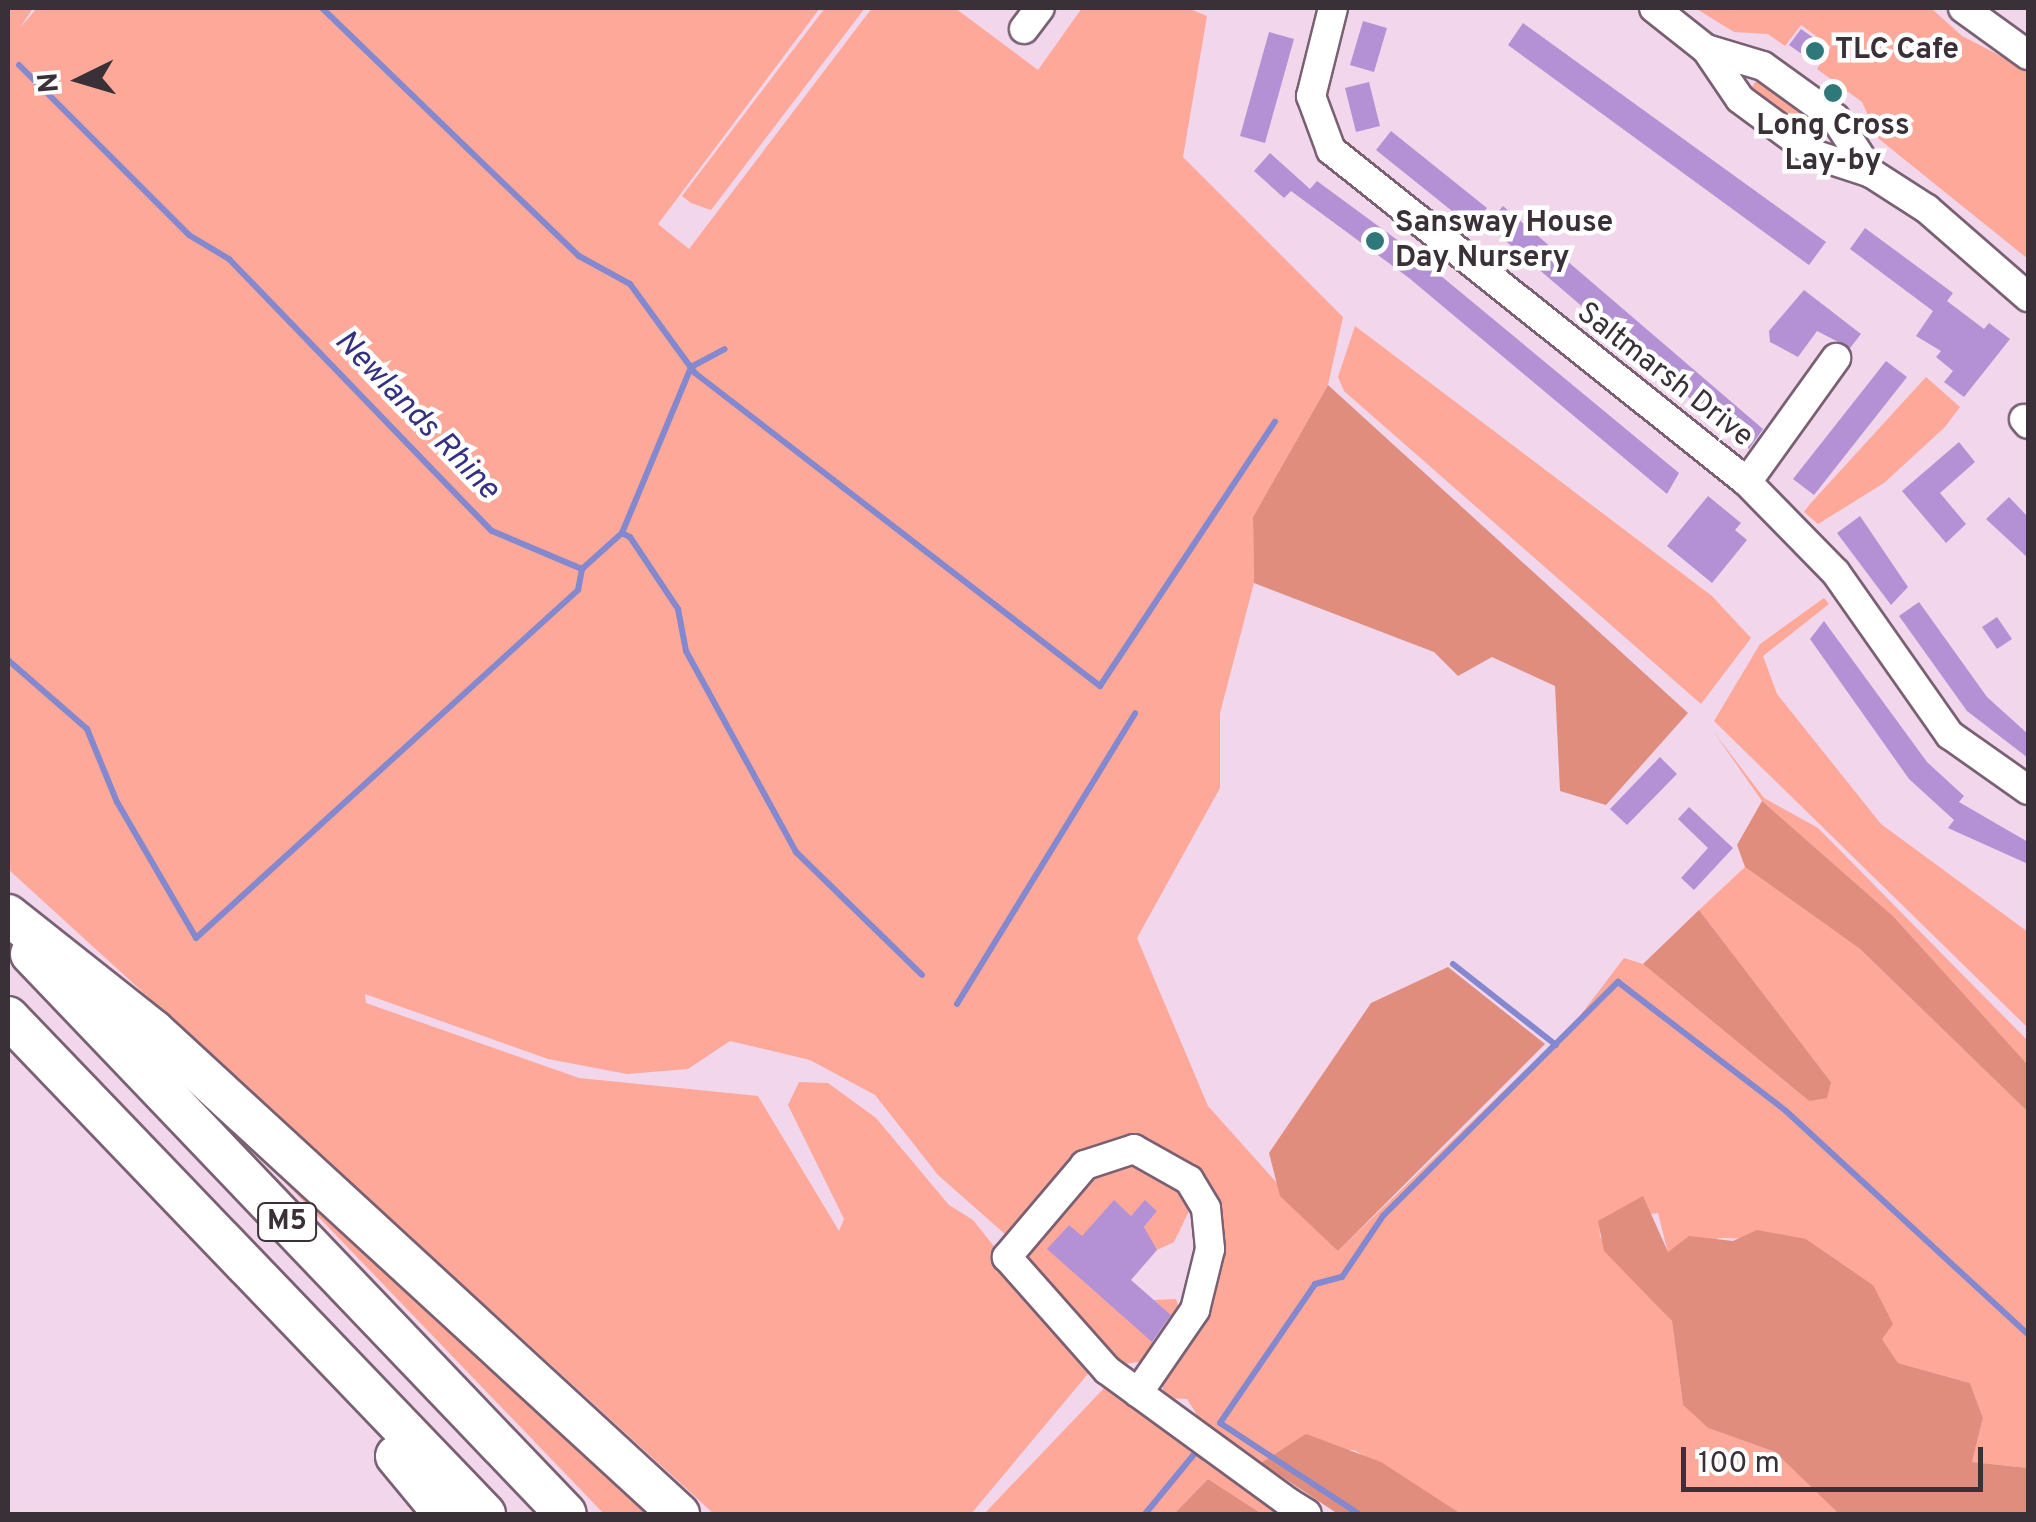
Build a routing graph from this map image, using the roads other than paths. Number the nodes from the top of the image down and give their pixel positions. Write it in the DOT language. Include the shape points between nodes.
graph roads {
  1 [pos="1333,8"];
  2 [pos="1654,8"];
  3 [pos="1963,8"];
  4 [pos="1706,49"];
  5 [pos="2028,55"];
  6 [pos="1871,173"];
  7 [pos="2028,297"];
  8 [pos="1836,358"];
  9 [pos="1746,482"];
  10 [pos="2028,790"];
  11 [pos="8,915"];
  12 [pos="8,929"];
  13 [pos="8,1017"];
  14 [pos="184,1202"];
  15 [pos="1138,1393"];
  16 [pos="444,1514"];
  17 [pos="486,1514"];
  18 [pos="566,1514"];
  19 [pos="679,1514"];
  20 [pos="1307,1514"];
  1 -- 9 [label="street, Saltmarsh Drive" via="1311,96 1331,150"];
  2 -- 4 [label="street"];
  3 -- 5 [label="street"];
  4 -- 6 [label="street" via="1740,99 1816,156"];
  4 -- 6 [label="street" via="1763,66 1835,118"];
  6 -- 7 [label="street"];
  8 -- 9 [label="street"];
  9 -- 10 [label="street, Saltmarsh Drive" via="1836,573 1950,735"];
  11 -- 19 [label="highway" via="140,1019"];
  12 -- 18 [label="highway, M5"];
  13 -- 14 [label="highway, M5"];
  14 -- 16 [label="highway, M5"];
  14 -- 17 [label="highway, M5"];
  15 -- 15 [label="street" via="1094,1359 1007,1256 1085,1165 1134,1149 1189,1180 1210,1234 1196,1310"];
  15 -- 20 [label="street"];
}
